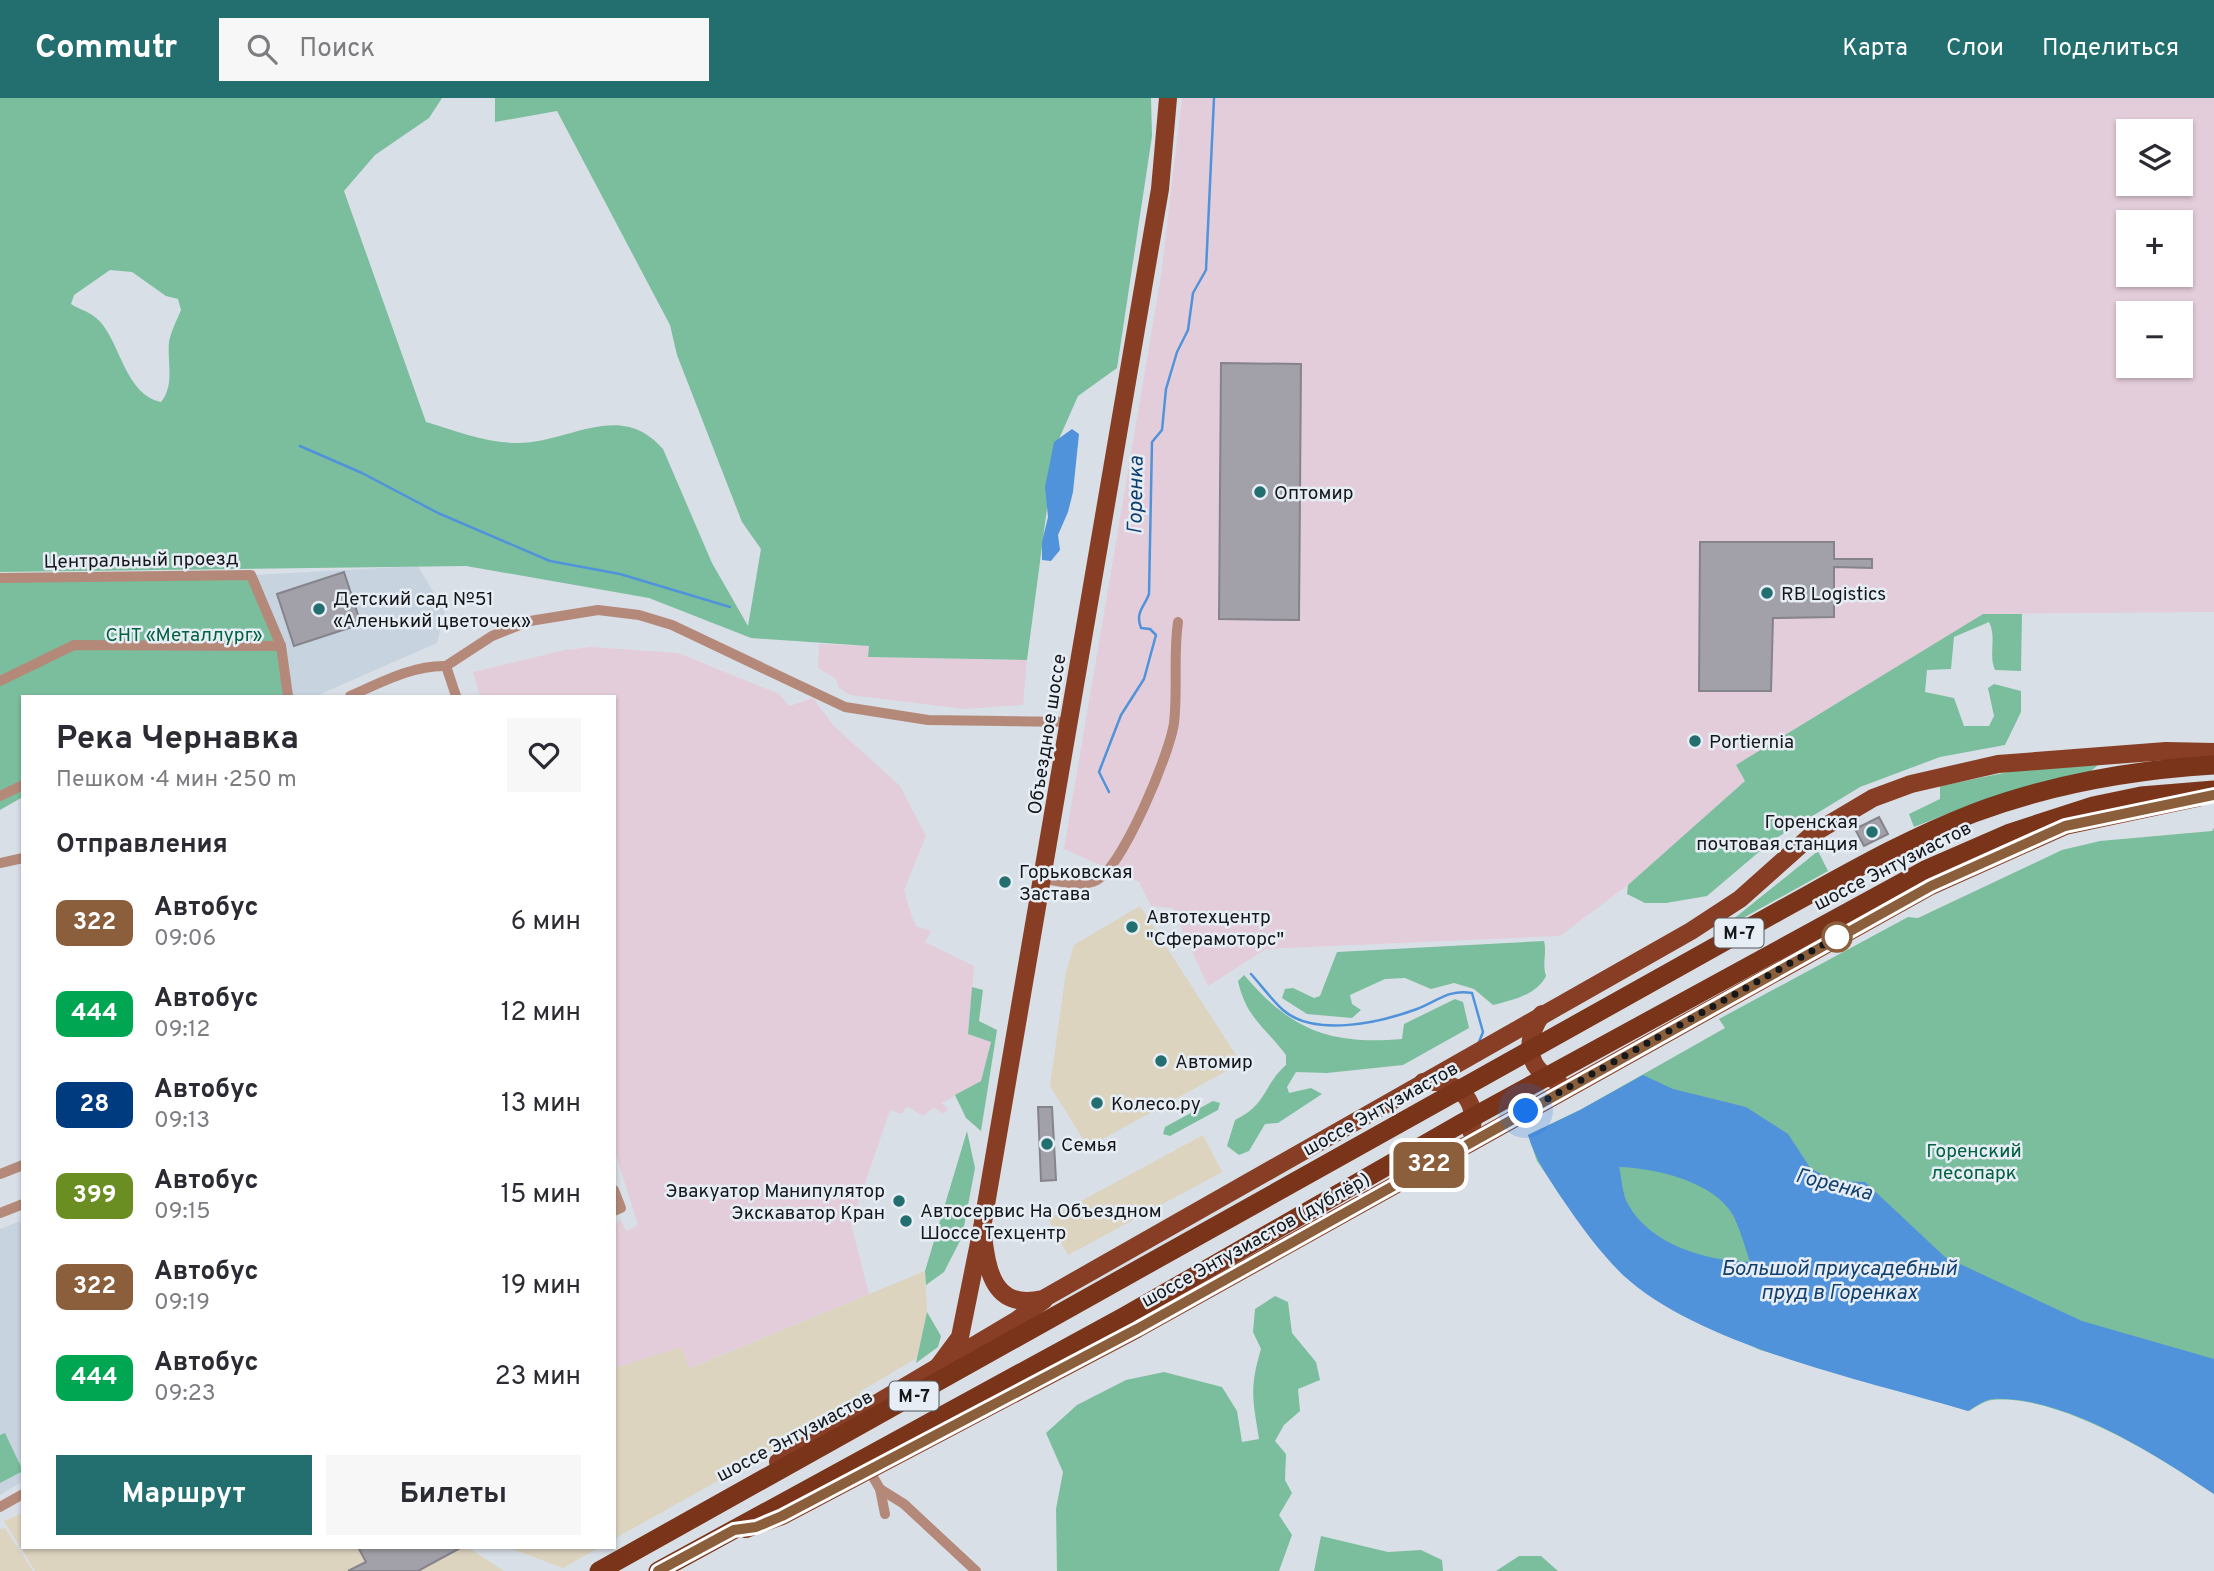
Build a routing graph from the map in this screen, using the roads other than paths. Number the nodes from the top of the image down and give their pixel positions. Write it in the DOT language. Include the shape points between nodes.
graph roads {
  1 [pos="1168,98"];
  2 [pos="0,578"];
  3 [pos="1178,622"];
  4 [pos="281,646"];
  5 [pos="446,666"];
  6 [pos="0,681"];
  7 [pos="288,695"];
  8 [pos="352,695"];
  9 [pos="456,695"];
  10 [pos="1069,722"];
  11 [pos="2214,752"];
  12 [pos="2214,765"];
  13 [pos="21,786"];
  14 [pos="2214,792"];
  15 [pos="0,796"];
  16 [pos="21,858"];
  17 [pos="0,863"];
  18 [pos="1044,879"];
  19 [pos="1542,1014"];
  20 [pos="1580,1080"];
  21 [pos="1422,1082"];
  22 [pos="1463,1146"];
  23 [pos="21,1166"];
  24 [pos="0,1174"];
  25 [pos="616,1195"];
  26 [pos="21,1205"];
  27 [pos="616,1210"];
  28 [pos="0,1213"];
  29 [pos="982,1228"];
  30 [pos="1050,1296"];
  31 [pos="937,1368"];
  32 [pos="869,1470"];
  33 [pos="880,1489"];
  34 [pos="21,1495"];
  35 [pos="716,1504"];
  36 [pos="0,1507"];
  37 [pos="886,1514"];
  38 [pos="734,1530"];
  39 [pos="599,1571"];
  40 [pos="658,1571"];
  41 [pos="976,1571"];
  1 -- 10 [label="main road, Объездное шоссе" via="1160,189"];
  2 -- 4 [label="street, Центральный проезд" via="251,575"];
  3 -- 18 [label="street" via="1174,722 1167,754 1119,855 1096,881"];
  4 -- 6 [label="street" via="74,645"];
  4 -- 7 [label="street"];
  5 -- 8 [label="street" via="396,677"];
  5 -- 9 [label="street"];
  5 -- 10 [label="street" via="492,636 530,621 598,610 672,625 845,707 928,720"];
  10 -- 18 [label="main road, Объездное шоссе"];
  11 -- 19 [label="main road" via="2166,751 1998,764 1943,774 1873,798 1814,833 1715,916"];
  12 -- 35 [label="highway, шоссе Энтузиастов / М-7" via="2131,773 2024,796 1954,821 1868,863"];
  13 -- 15 [label="street"];
  14 -- 20 [label="main road, шоссе Энтузиастов (дублёр)" via="2092,818 2016,846 1910,898"];
  14 -- 38 [label="highway, шоссе Энтузиастов / М-7" via="2141,796 2093,806 1968,850 1584,1056 1125,1316"];
  16 -- 17 [label="street"];
  18 -- 29 [label="main road, Объездное шоссе"];
  19 -- 20 [label="main road" via="1530,1038 1534,1062 1553,1079"];
  19 -- 21 [label="main road"];
  20 -- 22 [label="main road, шоссе Энтузиастов (дублёр)"];
  21 -- 22 [label="main road" via="1448,1083 1468,1099 1473,1124"];
  21 -- 30 [label="main road"];
  22 -- 32 [label="main road, шоссе Энтузиастов (дублёр)" via="1137,1329"];
  23 -- 24 [label="street"];
  25 -- 27 [label="street" via="621,1209"];
  26 -- 28 [label="street"];
  29 -- 30 [label="main road" via="987,1268 998,1289 1027,1301"];
  29 -- 31 [label="main road, Объездное шоссе" via="960,1337"];
  30 -- 31 [label="main road"];
  31 -- 35 [label="main road" via="811,1440"];
  32 -- 33 [label="street"];
  32 -- 38 [label="main road, шоссе Энтузиастов (дублёр)" via="782,1516"];
  33 -- 37 [label="street"];
  33 -- 41 [label="street" via="904,1504"];
  34 -- 36 [label="street"];
  35 -- 39 [label="highway, шоссе Энтузиастов / М-7"];
  38 -- 40 [label="highway, шоссе Энтузиастов / М-7"];
}
